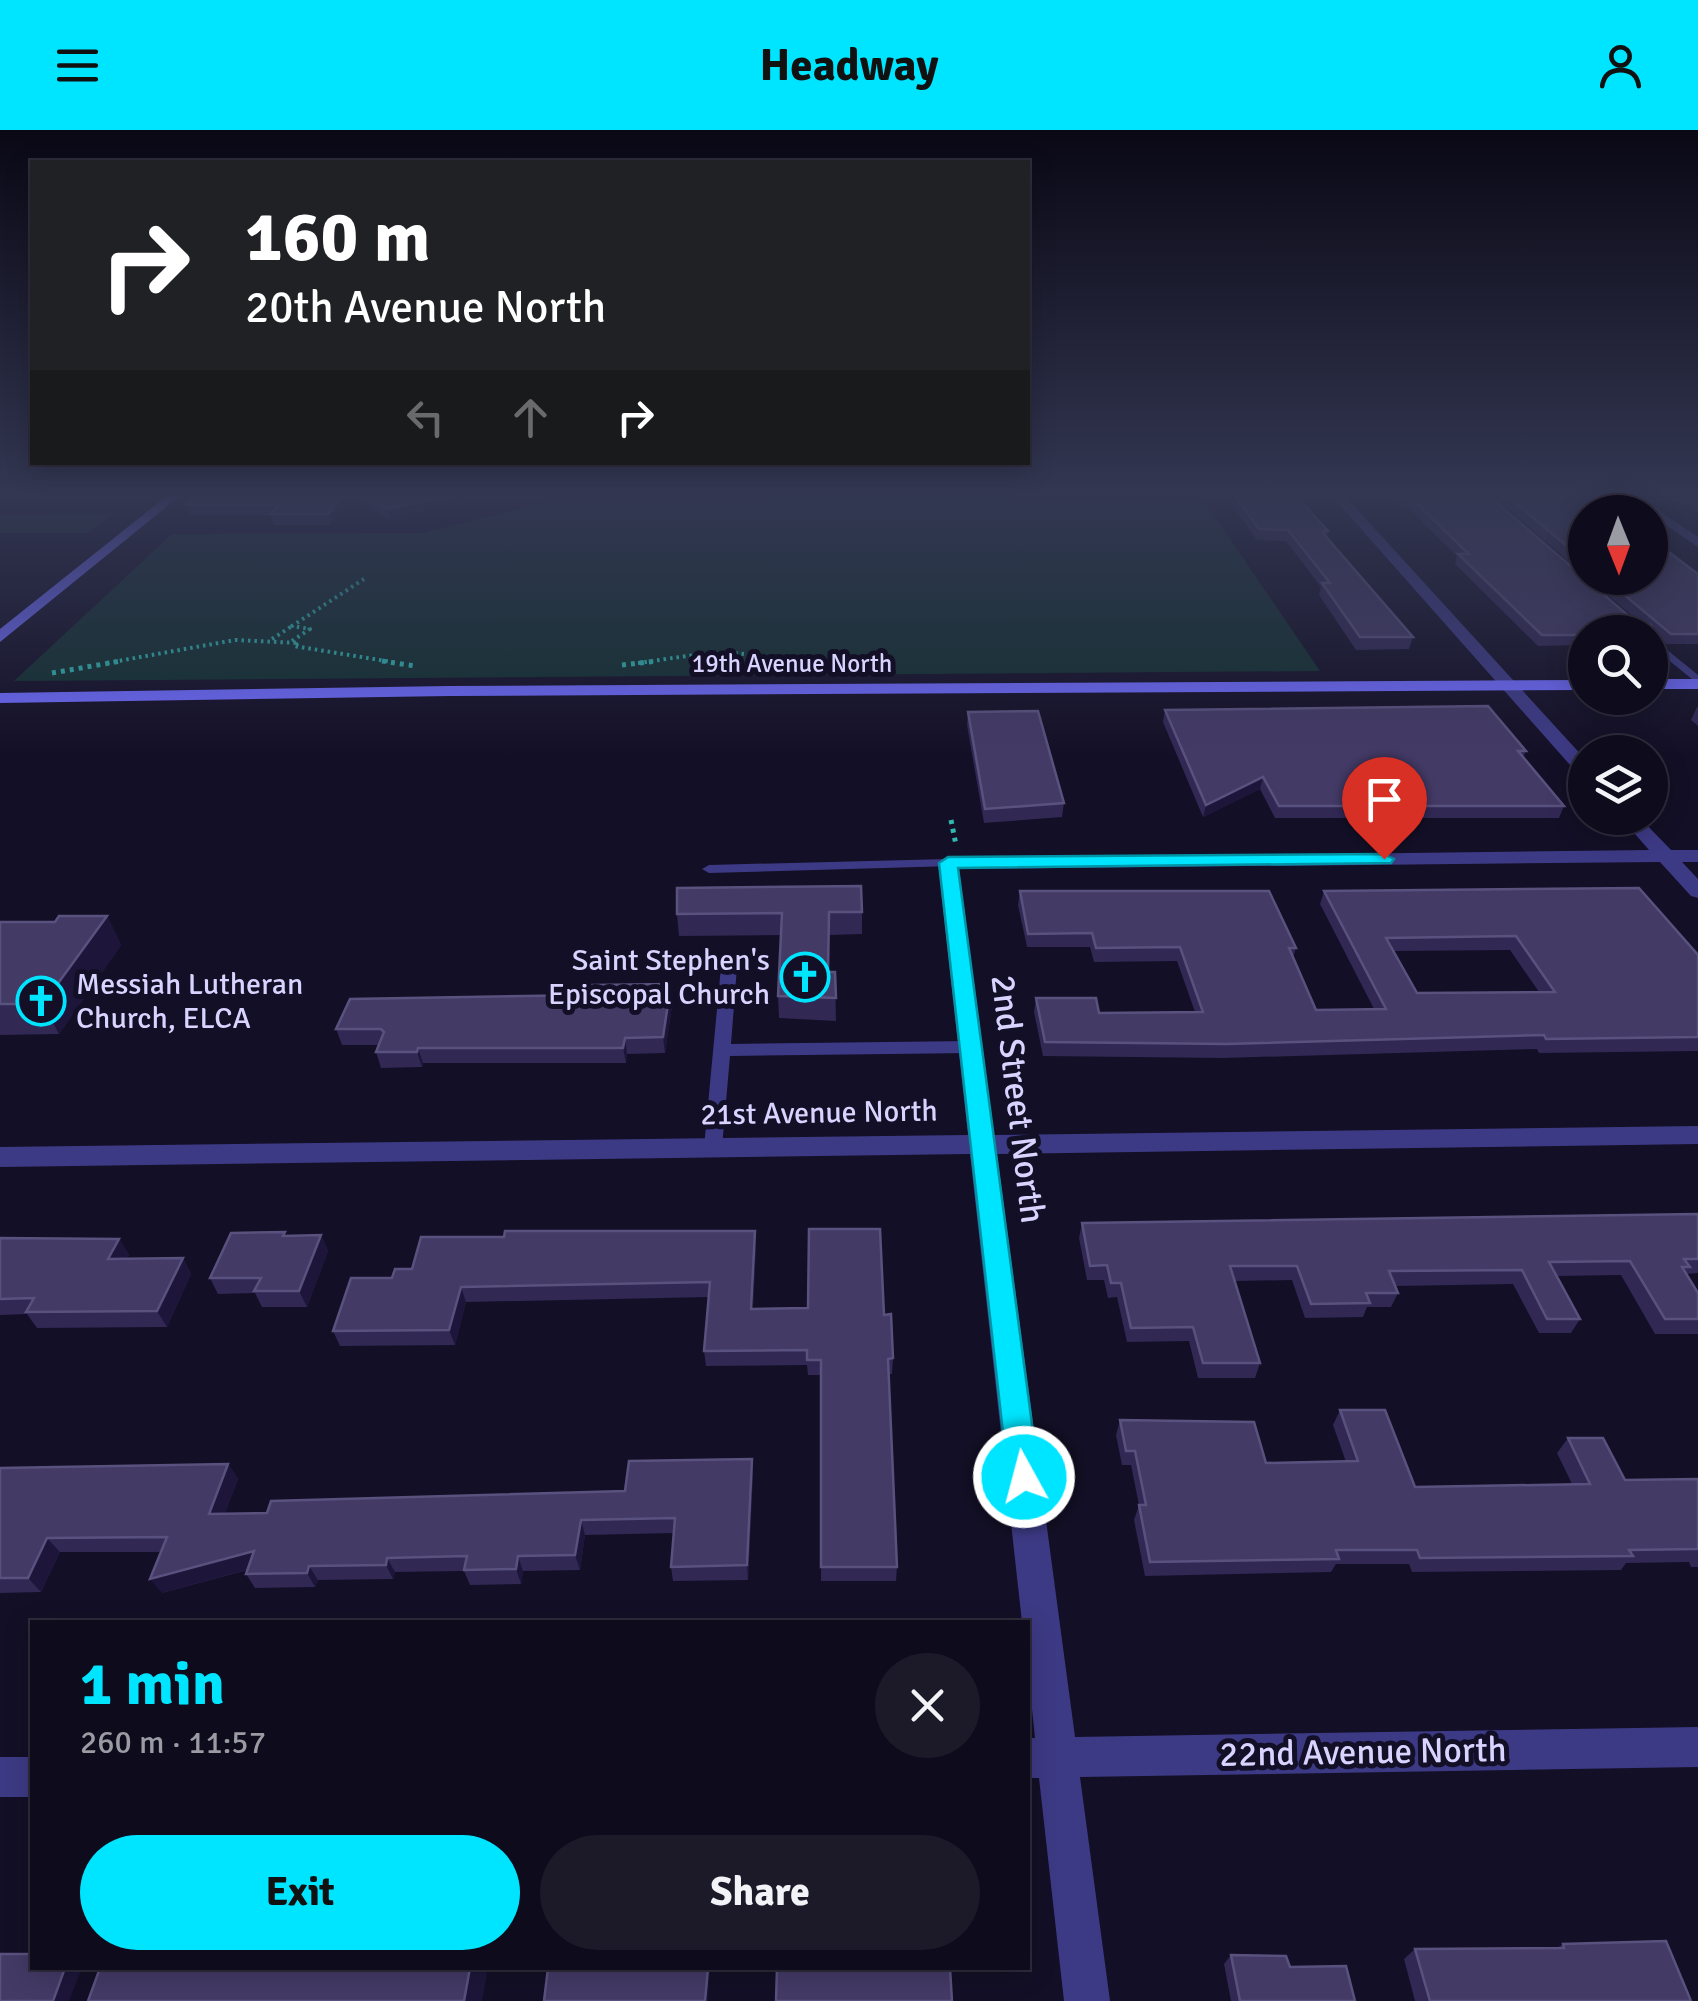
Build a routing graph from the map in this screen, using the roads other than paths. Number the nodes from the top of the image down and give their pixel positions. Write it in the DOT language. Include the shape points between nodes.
graph roads {
  1 [pos="68,582"];
  2 [pos="1415,582"];
  3 [pos="0,637"];
  4 [pos="1668,655"];
  5 [pos="1698,682"];
  6 [pos="1668,683"];
  7 [pos="1506,685"];
  8 [pos="1568,685"];
  9 [pos="0,698"];
  10 [pos="1568,752"];
  11 [pos="1646,835"];
  12 [pos="952,854"];
  13 [pos="1698,856"];
  14 [pos="1666,857"];
  15 [pos="710,869"];
  16 [pos="1698,892"];
  17 [pos="729,968"];
  18 [pos="971,1047"];
  19 [pos="722,1050"];
  20 [pos="1698,1135"];
  21 [pos="983,1144"];
  22 [pos="713,1147"];
  23 [pos="0,1157"];
  24 [pos="1030,1620"];
  25 [pos="1030,1624"];
  26 [pos="1698,1747"];
  27 [pos="1043,1757"];
  28 [pos="30,1776"];
  29 [pos="0,1777"];
  30 [pos="1087,2001"];
  1 -- 3 [label="street"];
  2 -- 7 [label="street"];
  4 -- 5 [label="lane"];
  5 -- 6 [label="street"];
  7 -- 8 [label="street, 19th Avenue North"];
  7 -- 9 [label="street, 19th Avenue North"];
  7 -- 10 [label="street"];
  11 -- 14 [label="street"];
  12 -- 14 [label="street"];
  12 -- 15 [label="lane"];
  12 -- 18 [label="street, 2nd Street North"];
  13 -- 14 [label="street"];
  14 -- 16 [label="street"];
  17 -- 19 [label="lane"];
  18 -- 19 [label="lane"];
  18 -- 21 [label="street, 2nd Street North"];
  19 -- 22 [label="lane"];
  20 -- 21 [label="street, 21st Avenue North"];
  21 -- 22 [label="street, 21st Avenue North"];
  21 -- 24 [label="street, 2nd Street North"];
  22 -- 23 [label="street, 21st Avenue North"];
  25 -- 27 [label="street, 2nd Street North"];
  26 -- 27 [label="street, 22nd Avenue North"];
  27 -- 30 [label="street, 2nd Street North"];
  28 -- 29 [label="street"];
}
